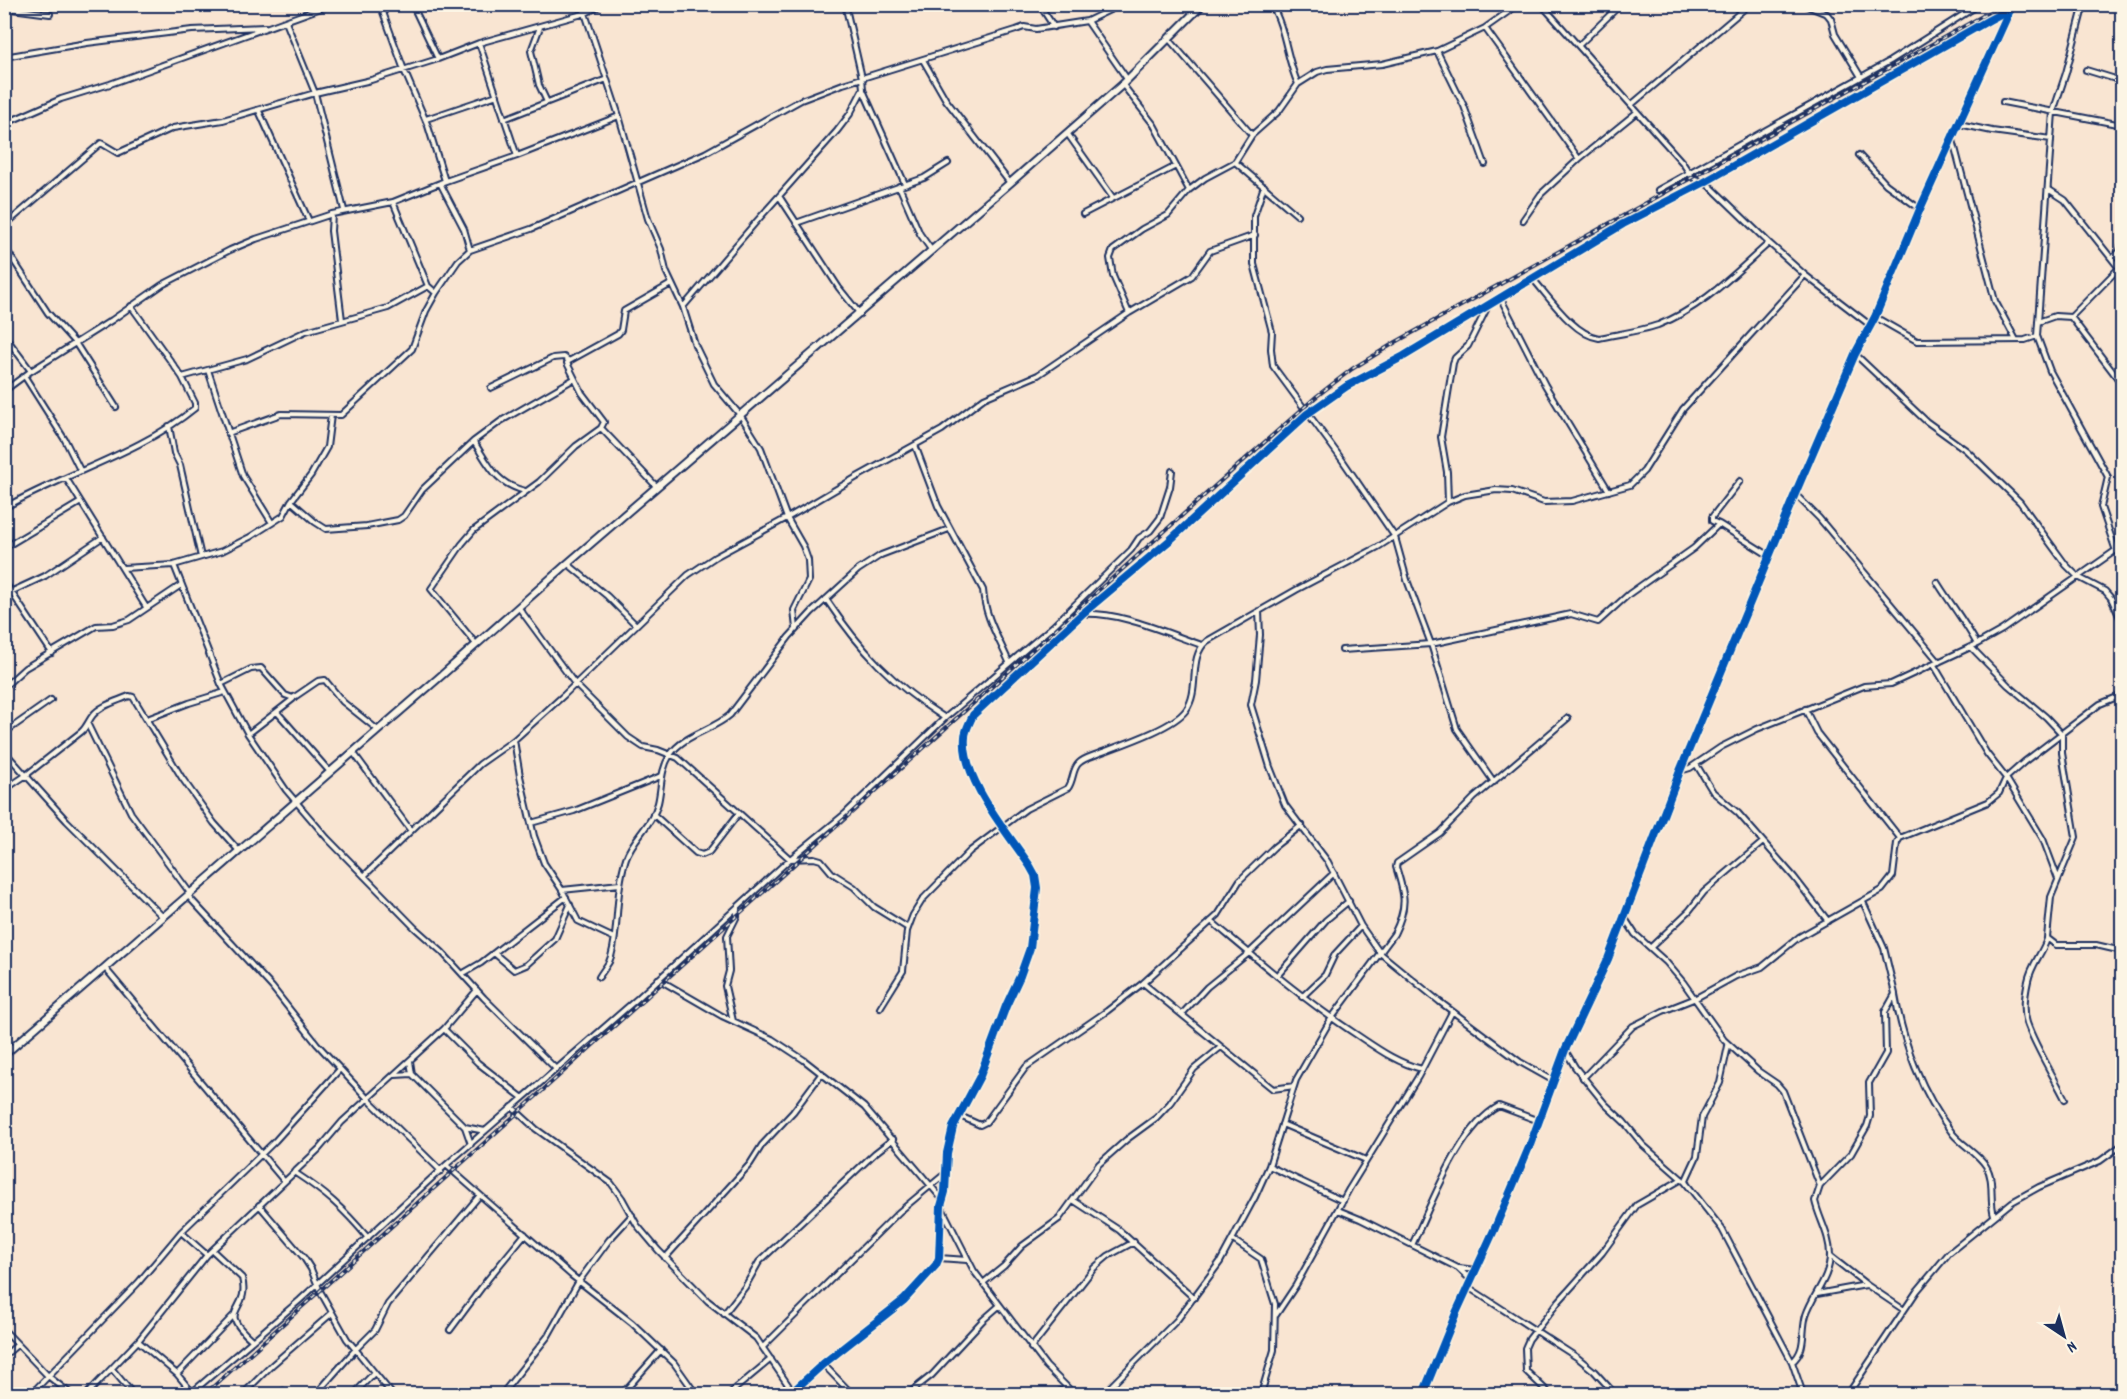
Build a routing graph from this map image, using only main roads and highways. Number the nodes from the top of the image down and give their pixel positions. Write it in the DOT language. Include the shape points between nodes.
graph roads {
  1 [pos="1203,4"];
  2 [pos="4,1055"];
  1 -- 2 [label="main road" via="1125,82 1010,183"];
}
